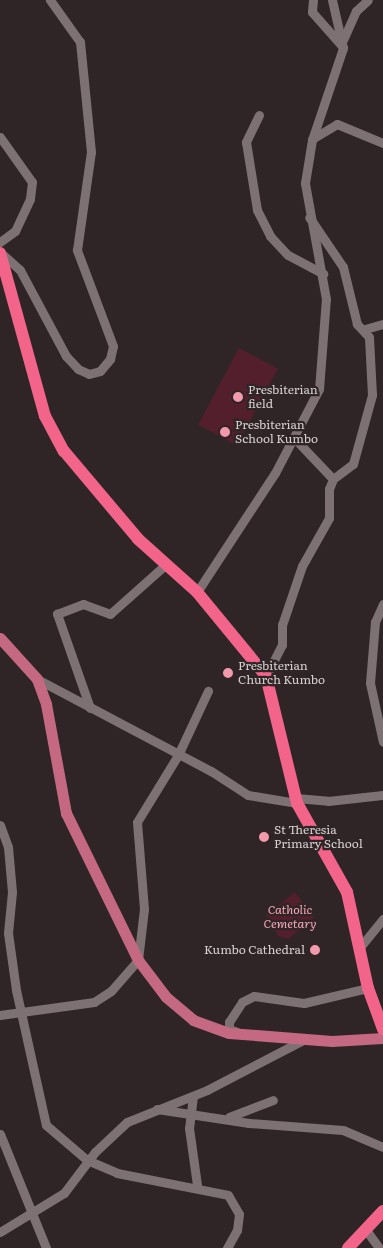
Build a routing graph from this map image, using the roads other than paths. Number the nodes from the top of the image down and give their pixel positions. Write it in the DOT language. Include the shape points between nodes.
graph roads {
  1 [pos="50,0"];
  2 [pos="313,0"];
  3 [pos="332,0"];
  4 [pos="368,0"];
  5 [pos="343,44"];
  6 [pos="259,115"];
  7 [pos="0,137"];
  8 [pos="312,140"];
  9 [pos="383,143"];
  10 [pos="308,214"];
  11 [pos="0,242"];
  12 [pos="0,252"];
  13 [pos="323,274"];
  14 [pos="383,324"];
  15 [pos="365,329"];
  16 [pos="295,439"];
  17 [pos="333,479"];
  18 [pos="165,565"];
  19 [pos="197,592"];
  20 [pos="383,604"];
  21 [pos="0,638"];
  22 [pos="266,676"];
  23 [pos="37,679"];
  24 [pos="208,691"];
  25 [pos="90,708"];
  26 [pos="383,742"];
  27 [pos="178,755"];
  28 [pos="383,795"];
  29 [pos="296,800"];
  30 [pos="0,825"];
  31 [pos="383,919"];
  32 [pos="361,946"];
  33 [pos="138,960"];
  34 [pos="368,988"];
  35 [pos="0,1014"];
  36 [pos="20,1014"];
  37 [pos="383,1029"];
  38 [pos="244,1034"];
  39 [pos="383,1038"];
  40 [pos="305,1039"];
  41 [pos="192,1096"];
  42 [pos="272,1100"];
  43 [pos="156,1108"];
  44 [pos="188,1115"];
  45 [pos="228,1118"];
  46 [pos="0,1134"];
  47 [pos="383,1147"];
  48 [pos="87,1160"];
  49 [pos="198,1185"];
  50 [pos="34,1209"];
  51 [pos="383,1211"];
  52 [pos="366,1230"];
  53 [pos="0,1232"];
  54 [pos="46,1248"];
  55 [pos="227,1248"];
  56 [pos="348,1248"];
  57 [pos="379,1248"];
  1 -- 12 [label="street" via="80,42 91,152 77,250 113,346 110,359 100,371 89,374 78,369 66,356 20,270"];
  2 -- 5 [label="street" via="312,12"];
  3 -- 5 [label="street"];
  4 -- 5 [label="street" via="356,10"];
  5 -- 8 [label="street"];
  6 -- 13 [label="street" via="246,142 257,210 270,236 288,255"];
  7 -- 11 [label="street" via="32,182 30,199 15,230"];
  8 -- 9 [label="street" via="337,124"];
  8 -- 10 [label="street" via="306,176"];
  10 -- 13 [label="street"];
  10 -- 15 [label="street" via="343,267 357,324"];
  12 -- 18 [label="highway" via="44,416 87,481"];
  13 -- 16 [label="street" via="326,342 319,389"];
  14 -- 15 [label="street"];
  15 -- 17 [label="street" via="371,348 372,395 353,464"];
  16 -- 17 [label="street"];
  16 -- 19 [label="street"];
  17 -- 22 [label="street" via="328,518 302,566 282,626 282,645"];
  18 -- 19 [label="highway"];
  18 -- 25 [label="street" via="110,614 83,604 57,614"];
  19 -- 22 [label="highway"];
  20 -- 26 [label="street" via="375,622 370,683"];
  21 -- 23 [label="main road"];
  22 -- 29 [label="highway"];
  23 -- 25 [label="street"];
  23 -- 33 [label="main road" via="46,704 66,814"];
  24 -- 27 [label="street"];
  25 -- 27 [label="street"];
  27 -- 29 [label="street" via="248,795"];
  27 -- 33 [label="street" via="137,822 144,910"];
  28 -- 29 [label="street"];
  29 -- 32 [label="highway" via="347,892"];
  30 -- 36 [label="street" via="8,847 12,892 8,933"];
  31 -- 32 [label="street" via="371,940"];
  32 -- 34 [label="highway"];
  33 -- 36 [label="street" via="111,991 94,1002"];
  33 -- 38 [label="main road" via="166,996 193,1020 212,1029"];
  34 -- 37 [label="highway"];
  34 -- 38 [label="street" via="304,1003 254,996 242,1002 229,1022 229,1029"];
  35 -- 36 [label="street"];
  36 -- 48 [label="street" via="40,1085 46,1125"];
  38 -- 40 [label="main road"];
  39 -- 40 [label="main road"];
  40 -- 41 [label="street"];
  41 -- 43 [label="street"];
  41 -- 44 [label="street"];
  42 -- 45 [label="street"];
  43 -- 44 [label="street"];
  43 -- 48 [label="street" via="127,1122"];
  44 -- 45 [label="street"];
  44 -- 49 [label="street"];
  45 -- 47 [label="street" via="250,1124 343,1130"];
  46 -- 50 [label="street"];
  48 -- 49 [label="street" via="117,1174"];
  48 -- 50 [label="street" via="64,1193 43,1208"];
  49 -- 55 [label="street" via="228,1195 239,1214 237,1230"];
  50 -- 53 [label="street"];
  50 -- 54 [label="street" via="35,1226"];
  51 -- 52 [label="highway"];
  52 -- 56 [label="highway"];
  52 -- 57 [label="street"];
}
